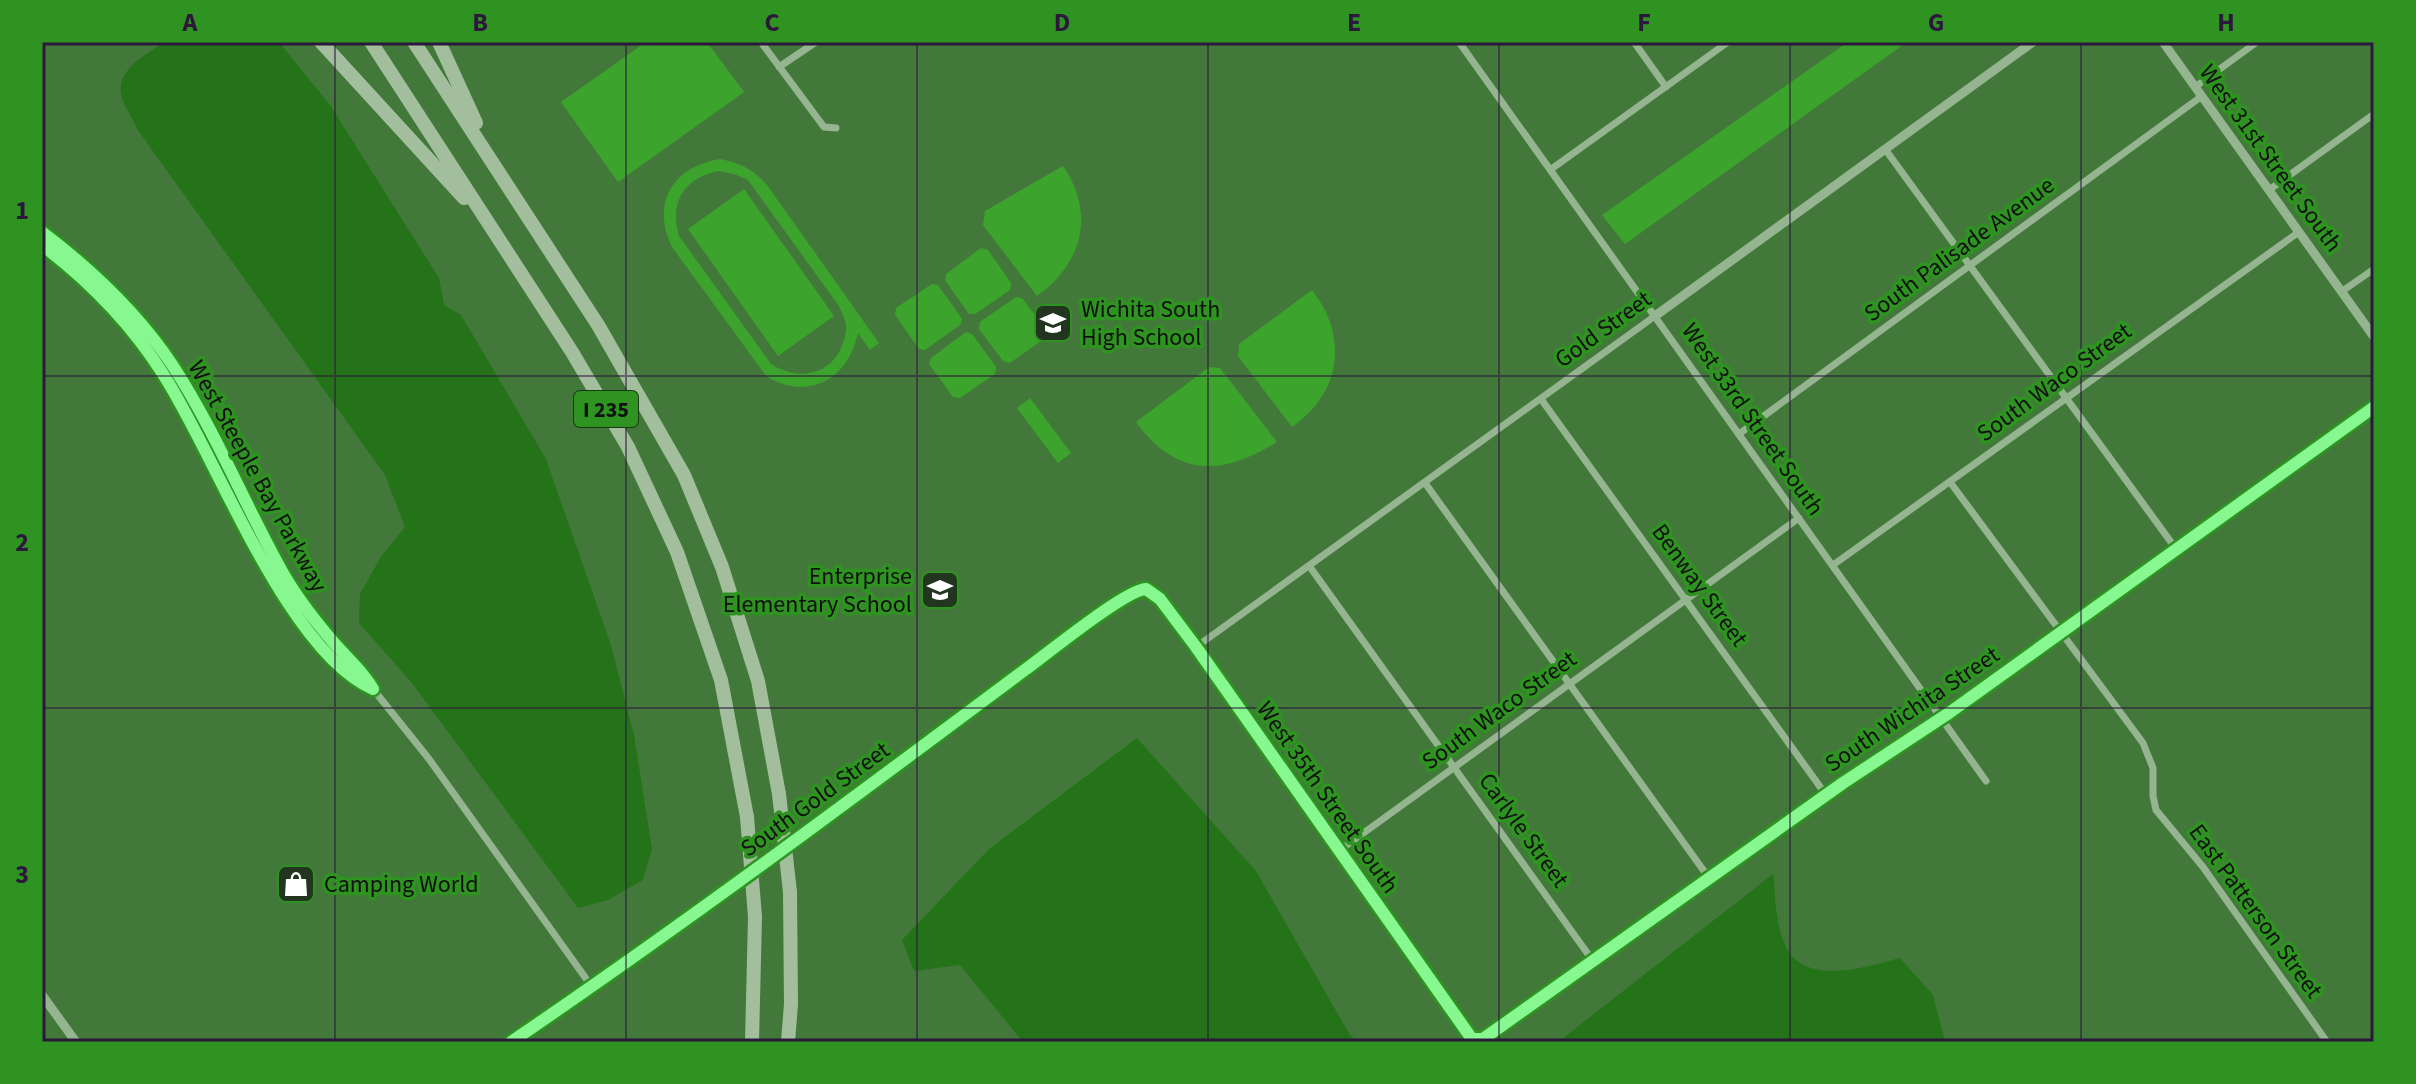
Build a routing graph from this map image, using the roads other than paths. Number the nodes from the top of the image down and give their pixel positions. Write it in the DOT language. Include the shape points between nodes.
graph roads {
  1 [pos="321,42"];
  2 [pos="371,42"];
  3 [pos="414,42"];
  4 [pos="439,42"];
  5 [pos="761,42"];
  6 [pos="816,42"];
  7 [pos="1459,42"];
  8 [pos="1634,42"];
  9 [pos="1728,42"];
  10 [pos="2033,42"];
  11 [pos="2163,42"];
  12 [pos="2257,42"];
  13 [pos="779,67"];
  14 [pos="1666,87"];
  15 [pos="2195,87"];
  16 [pos="2202,96"];
  17 [pos="2374,114"];
  18 [pos="836,128"];
  19 [pos="1885,149"];
  20 [pos="1550,170"];
  21 [pos="497,171"];
  22 [pos="2269,190"];
  23 [pos="492,229"];
  24 [pos="42,232"];
  25 [pos="2299,232"];
  26 [pos="42,245"];
  27 [pos="1968,267"];
  28 [pos="2374,269"];
  29 [pos="2341,292"];
  30 [pos="1655,316"];
  31 [pos="2374,337"];
  32 [pos="2066,398"];
  33 [pos="1541,399"];
  34 [pos="2374,407"];
  35 [pos="1739,434"];
  36 [pos="1950,482"];
  37 [pos="1425,483"];
  38 [pos="1799,518"];
  39 [pos="2176,549"];
  40 [pos="1833,565"];
  41 [pos="1310,567"];
  42 [pos="1141,589"];
  43 [pos="1685,600"];
  44 [pos="2061,633"];
  45 [pos="1196,647"];
  46 [pos="1570,684"];
  47 [pos="373,689"];
  48 [pos="1942,718"];
  49 [pos="1454,767"];
  50 [pos="1986,781"];
  51 [pos="1826,795"];
  52 [pos="1340,850"];
  53 [pos="1709,878"];
  54 [pos="1593,961"];
  55 [pos="592,987"];
  56 [pos="42,995"];
  57 [pos="1472,1039"];
  58 [pos="76,1042"];
  59 [pos="511,1042"];
  60 [pos="752,1042"];
  61 [pos="788,1042"];
  62 [pos="2327,1042"];
  1 -- 23 [label="highway"];
  2 -- 23 [label="highway, I 235"];
  3 -- 21 [label="highway, I 235"];
  4 -- 21 [label="highway"];
  5 -- 13 [label="street"];
  6 -- 13 [label="street"];
  7 -- 20 [label="street, West 33rd Street South"];
  8 -- 14 [label="street"];
  9 -- 14 [label="street"];
  10 -- 19 [label="street, Gold Street"];
  11 -- 15 [label="street, West 31st Street South"];
  12 -- 15 [label="street"];
  13 -- 18 [label="street" via="824,127"];
  14 -- 20 [label="street"];
  15 -- 16 [label="street, West 31st Street South"];
  16 -- 22 [label="street, West 31st Street South"];
  16 -- 27 [label="street, South Palisade Avenue"];
  17 -- 22 [label="street"];
  19 -- 27 [label="street"];
  19 -- 30 [label="street, Gold Street"];
  20 -- 30 [label="street, West 33rd Street South"];
  21 -- 61 [label="highway, I 235, bridge" via="598,325 684,475 722,567 758,681 779,794 790,892"];
  22 -- 25 [label="street, West 31st Street South"];
  23 -- 60 [label="highway, I 235, bridge" via="628,447 677,552 721,680 747,817 755,917"];
  24 -- 47 [label="street, West Steeple Bay Parkway" via="111,291 159,346 299,600"];
  25 -- 29 [label="street, West 31st Street South"];
  25 -- 32 [label="street, South Waco Street"];
  26 -- 47 [label="street, West Steeple Bay Parkway" via="93,290 161,371 290,606 335,663"];
  27 -- 32 [label="street"];
  27 -- 35 [label="street, South Palisade Avenue"];
  28 -- 29 [label="street"];
  29 -- 31 [label="street, West 31st Street South"];
  30 -- 33 [label="street, Gold Street"];
  30 -- 35 [label="street, West 33rd Street South"];
  32 -- 36 [label="street, South Waco Street"];
  32 -- 39 [label="street"];
  33 -- 37 [label="street, Gold Street"];
  33 -- 43 [label="street, Benway Street"];
  34 -- 39 [label="street, South Wichita Street"];
  35 -- 38 [label="street, West 33rd Street South"];
  36 -- 40 [label="street, South Waco Street"];
  36 -- 44 [label="street"];
  37 -- 41 [label="street, Gold Street"];
  37 -- 46 [label="street"];
  38 -- 40 [label="street, West 33rd Street South"];
  38 -- 43 [label="street, South Waco Street"];
  39 -- 44 [label="street, South Wichita Street"];
  40 -- 48 [label="street, West 33rd Street South"];
  41 -- 45 [label="street, Gold Street"];
  41 -- 49 [label="street, Carlyle Street"];
  42 -- 45 [label="street, West 35th Street South" via="1155,594"];
  42 -- 55 [label="street, South Gold Street"];
  43 -- 46 [label="street, South Waco Street"];
  43 -- 51 [label="street, Benway Street"];
  44 -- 48 [label="street, South Wichita Street"];
  44 -- 62 [label="street, East Patterson Street" via="2146,747 2154,803 2164,822 2183,840"];
  45 -- 52 [label="street, West 35th Street South"];
  46 -- 49 [label="street, South Waco Street"];
  46 -- 53 [label="street"];
  47 -- 55 [label="street, West Steeple Bay Parkway"];
  48 -- 50 [label="street, West 33rd Street South"];
  48 -- 51 [label="street, South Wichita Street"];
  49 -- 52 [label="street, South Waco Street"];
  49 -- 54 [label="street, Carlyle Street"];
  51 -- 53 [label="street, South Wichita Street"];
  52 -- 57 [label="street, West 35th Street South"];
  53 -- 54 [label="street, South Wichita Street"];
  54 -- 57 [label="street, South Wichita Street" via="1485,1038"];
  55 -- 59 [label="street, South Gold Street"];
  56 -- 58 [label="street"];
}
